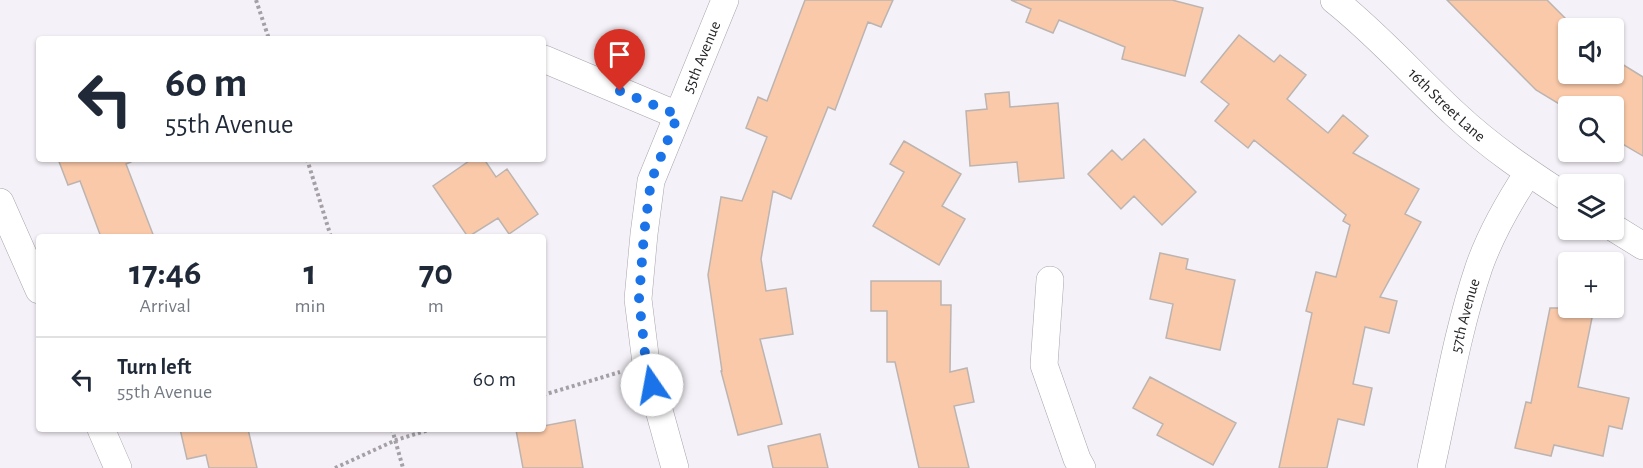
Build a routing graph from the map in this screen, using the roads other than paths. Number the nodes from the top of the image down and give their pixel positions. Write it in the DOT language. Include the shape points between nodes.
graph roads {
  1 [pos="725,0"];
  2 [pos="1334,0"];
  3 [pos="546,60"];
  4 [pos="678,115"];
  5 [pos="1528,172"];
  6 [pos="1558,192"];
  7 [pos="0,202"];
  8 [pos="1624,234"];
  9 [pos="1643,246"];
  10 [pos="1050,280"];
  11 [pos="36,283"];
  12 [pos="101,432"];
  13 [pos="118,468"];
  14 [pos="675,468"];
  15 [pos="1082,468"];
  16 [pos="1431,468"];
  1 -- 4 [label="street, 55th Avenue"];
  2 -- 5 [label="street, 16th Street Lane" via="1463,121"];
  3 -- 4 [label="street, 55th Avenue"];
  4 -- 14 [label="street, 55th Avenue" via="651,181 639,299 646,363"];
  5 -- 6 [label="street, 16th Street Lane"];
  5 -- 16 [label="street, 57th Avenue" via="1509,202 1480,265 1463,322"];
  7 -- 11 [label="street"];
  8 -- 9 [label="street"];
  10 -- 15 [label="street" via="1044,365"];
  12 -- 13 [label="street"];
}
